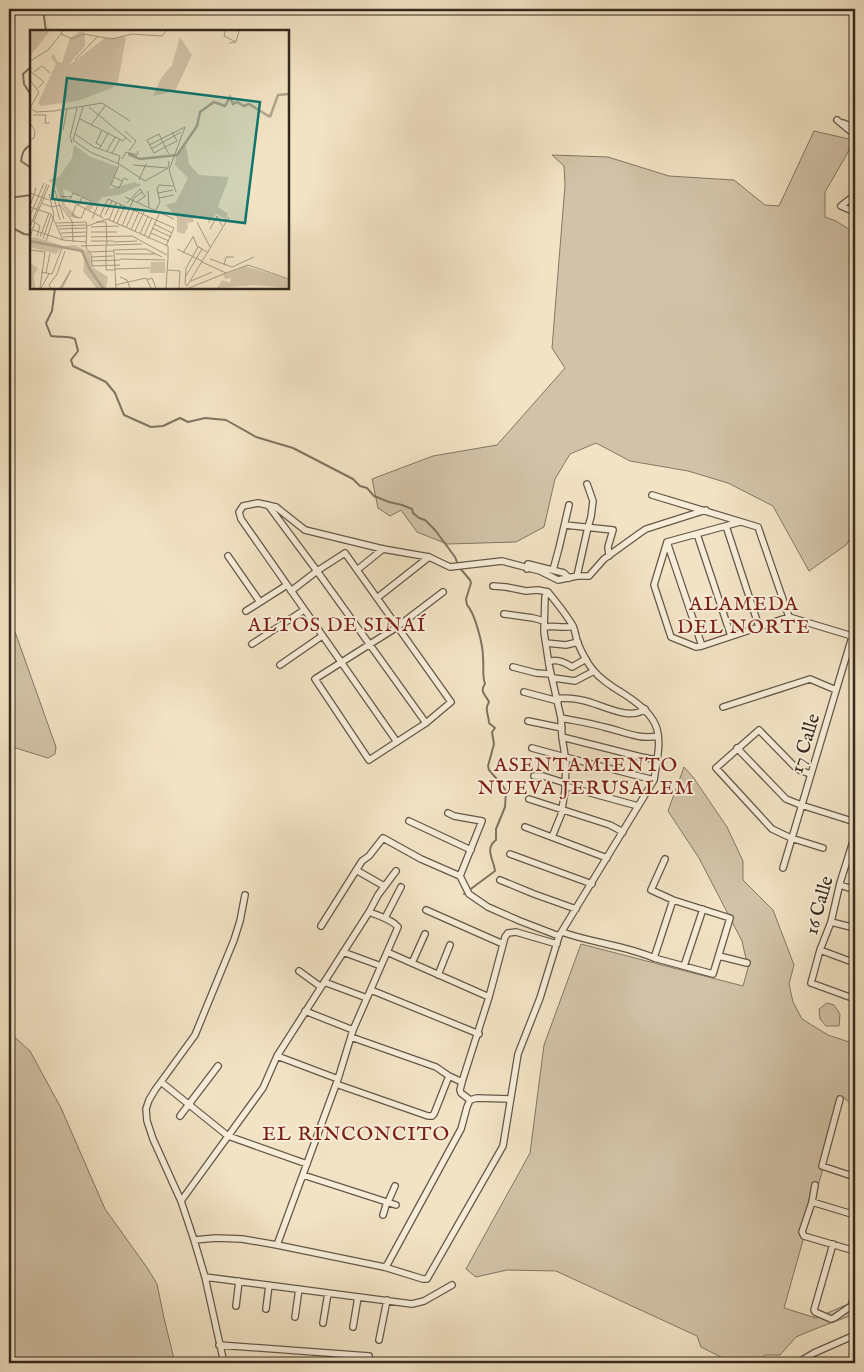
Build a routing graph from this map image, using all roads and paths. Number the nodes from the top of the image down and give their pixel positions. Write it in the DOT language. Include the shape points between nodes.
graph roads {
  1 [pos="855,128"];
  2 [pos="855,135"];
  3 [pos="855,195"];
  4 [pos="855,212"];
  5 [pos="587,484"];
  6 [pos="652,495"];
  7 [pos="569,504"];
  8 [pos="268,505"];
  9 [pos="706,510"];
  10 [pos="742,522"];
  11 [pos="565,525"];
  12 [pos="726,526"];
  13 [pos="588,527"];
  14 [pos="696,534"];
  15 [pos="667,542"];
  16 [pos="382,549"];
  17 [pos="228,556"];
  18 [pos="609,556"];
  19 [pos="430,557"];
  20 [pos="527,569"];
  21 [pos="357,570"];
  22 [pos="552,570"];
  23 [pos="318,571"];
  24 [pos="577,576"];
  25 [pos="568,579"];
  26 [pos="287,585"];
  27 [pos="493,586"];
  28 [pos="291,591"];
  29 [pos="443,592"];
  30 [pos="548,592"];
  31 [pos="377,598"];
  32 [pos="260,602"];
  33 [pos="304,610"];
  34 [pos="246,611"];
  35 [pos="504,614"];
  36 [pos="789,617"];
  37 [pos="544,624"];
  38 [pos="573,626"];
  39 [pos="759,626"];
  40 [pos="855,626"];
  41 [pos="397,627"];
  42 [pos="322,636"];
  43 [pos="731,636"];
  44 [pos="852,636"];
  45 [pos="578,642"];
  46 [pos="546,643"];
  47 [pos="252,644"];
  48 [pos="370,644"];
  49 [pos="702,646"];
  50 [pos="586,659"];
  51 [pos="341,662"];
  52 [pos="549,662"];
  53 [pos="280,665"];
  54 [pos="513,667"];
  55 [pos="594,671"];
  56 [pos="552,677"];
  57 [pos="836,690"];
  58 [pos="524,692"];
  59 [pos="558,699"];
  60 [pos="723,707"];
  61 [pos="645,709"];
  62 [pos="561,718"];
  63 [pos="528,721"];
  64 [pos="426,723"];
  65 [pos="562,728"];
  66 [pos="658,736"];
  67 [pos="562,737"];
  68 [pos="397,742"];
  69 [pos="532,748"];
  70 [pos="738,748"];
  71 [pos="565,758"];
  72 [pos="657,760"];
  73 [pos="810,774"];
  74 [pos="534,776"];
  75 [pos="654,780"];
  76 [pos="565,785"];
  77 [pos="529,799"];
  78 [pos="801,805"];
  79 [pos="638,806"];
  80 [pos="562,809"];
  81 [pos="448,813"];
  82 [pos="409,821"];
  83 [pos="855,822"];
  84 [pos="525,827"];
  85 [pos="623,832"];
  86 [pos="855,835"];
  87 [pos="552,837"];
  88 [pos="791,838"];
  89 [pos="824,848"];
  90 [pos="471,850"];
  91 [pos="510,854"];
  92 [pos="849,854"];
  93 [pos="855,856"];
  94 [pos="607,858"];
  95 [pos="664,859"];
  96 [pos="783,868"];
  97 [pos="356,870"];
  98 [pos="396,871"];
  99 [pos="460,876"];
  100 [pos="500,880"];
  101 [pos="592,884"];
  102 [pos="840,885"];
  103 [pos="384,886"];
  104 [pos="401,886"];
  105 [pos="855,890"];
  106 [pos="245,895"];
  107 [pos="673,900"];
  108 [pos="576,909"];
  109 [pos="703,909"];
  110 [pos="426,910"];
  111 [pos="369,912"];
  112 [pos="385,918"];
  113 [pos="831,922"];
  114 [pos="321,926"];
  115 [pos="855,928"];
  116 [pos="425,934"];
  117 [pos="561,934"];
  118 [pos="503,944"];
  119 [pos="557,944"];
  120 [pos="450,945"];
  121 [pos="820,950"];
  122 [pos="343,952"];
  123 [pos="386,952"];
  124 [pos="719,956"];
  125 [pos="654,958"];
  126 [pos="412,963"];
  127 [pos="747,963"];
  128 [pos="855,963"];
  129 [pos="380,966"];
  130 [pos="684,966"];
  131 [pos="299,971"];
  132 [pos="438,975"];
  133 [pos="322,984"];
  134 [pos="371,990"];
  135 [pos="490,997"];
  136 [pos="367,998"];
  137 [pos="855,999"];
  138 [pos="305,1011"];
  139 [pos="353,1030"];
  140 [pos="479,1034"];
  141 [pos="352,1037"];
  142 [pos="277,1056"];
  143 [pos="218,1066"];
  144 [pos="449,1076"];
  145 [pos="337,1081"];
  146 [pos="161,1082"];
  147 [pos="462,1082"];
  148 [pos="510,1098"];
  149 [pos="840,1099"];
  150 [pos="470,1100"];
  151 [pos="189,1104"];
  152 [pos="180,1116"];
  153 [pos="228,1136"];
  154 [pos="307,1164"];
  155 [pos="303,1175"];
  156 [pos="855,1176"];
  157 [pos="815,1185"];
  158 [pos="396,1186"];
  159 [pos="181,1201"];
  160 [pos="387,1202"];
  161 [pos="812,1202"];
  162 [pos="396,1205"];
  163 [pos="382,1215"];
  164 [pos="855,1215"];
  165 [pos="194,1240"];
  166 [pos="833,1244"];
  167 [pos="278,1245"];
  168 [pos="855,1251"];
  169 [pos="384,1267"];
  170 [pos="205,1276"];
  171 [pos="239,1281"];
  172 [pos="269,1285"];
  173 [pos="452,1286"];
  174 [pos="299,1289"];
  175 [pos="328,1293"];
  176 [pos="855,1294"];
  177 [pos="358,1297"];
  178 [pos="387,1300"];
  179 [pos="236,1306"];
  180 [pos="266,1309"];
  181 [pos="295,1317"];
  182 [pos="324,1323"];
  183 [pos="353,1327"];
  184 [pos="855,1335"];
  185 [pos="379,1340"];
  186 [pos="219,1345"];
  187 [pos="369,1356"];
  188 [pos="855,1360"];
  189 [pos="224,1363"];
  190 [pos="797,1363"];
  191 [pos="848,1363"];
  1 -- 2 [label="street" via="837,120"];
  3 -- 4 [label="street" via="841,206"];
  5 -- 13 [label="street" via="592,501"];
  6 -- 9 [label="street"];
  7 -- 11 [label="street"];
  8 -- 16 [label="street" via="276,507 305,530"];
  8 -- 23 [label="street"];
  8 -- 26 [label="street" via="243,506 239,512 240,519"];
  9 -- 10 [label="street"];
  9 -- 18 [label="street" via="646,529"];
  10 -- 12 [label="street"];
  10 -- 36 [label="street" via="758,527"];
  11 -- 13 [label="street"];
  11 -- 22 [label="street"];
  12 -- 14 [label="street"];
  12 -- 39 [label="street"];
  13 -- 18 [label="street" via="613,530"];
  13 -- 24 [label="street"];
  14 -- 15 [label="street"];
  14 -- 43 [label="street"];
  15 -- 49 [label="street"];
  15 -- 49 [label="street" via="654,585 671,637"];
  16 -- 19 [label="street"];
  16 -- 21 [label="street"];
  17 -- 32 [label="street"];
  18 -- 24 [label="street" via="589,576"];
  19 -- 20 [label="street" via="450,567 502,561"];
  19 -- 31 [label="street"];
  20 -- 22 [label="street" via="528,564"];
  20 -- 25 [label="street" via="558,580"];
  21 -- 23 [label="street" via="345,553"];
  21 -- 31 [label="street"];
  22 -- 25 [label="street"];
  23 -- 28 [label="street"];
  23 -- 48 [label="street"];
  24 -- 25 [label="street"];
  26 -- 28 [label="street"];
  26 -- 32 [label="street"];
  27 -- 30 [label="street"];
  28 -- 33 [label="street"];
  29 -- 41 [label="street"];
  30 -- 37 [label="street"];
  30 -- 38 [label="street"];
  31 -- 41 [label="street"];
  32 -- 34 [label="street"];
  33 -- 42 [label="street"];
  33 -- 47 [label="street"];
  35 -- 37 [label="street" via="533,618"];
  36 -- 39 [label="street"];
  36 -- 44 [label="street"];
  37 -- 38 [label="street" via="565,628"];
  37 -- 46 [label="street"];
  38 -- 45 [label="street"];
  39 -- 43 [label="street"];
  40 -- 44 [label="street, 17 Calle"];
  41 -- 48 [label="street"];
  41 -- 64 [label="street" via="451,702"];
  42 -- 51 [label="street"];
  42 -- 53 [label="street"];
  43 -- 49 [label="street"];
  44 -- 57 [label="street, 17 Calle"];
  45 -- 46 [label="street" via="566,645"];
  45 -- 50 [label="street"];
  46 -- 52 [label="street"];
  48 -- 51 [label="street"];
  48 -- 64 [label="street"];
  50 -- 52 [label="street" via="572,667 557,661"];
  50 -- 55 [label="street"];
  51 -- 68 [label="street"];
  51 -- 68 [label="street" via="316,679 369,760"];
  52 -- 56 [label="street"];
  54 -- 56 [label="street"];
  55 -- 56 [label="street" via="575,681"];
  55 -- 61 [label="street"];
  56 -- 59 [label="street"];
  57 -- 60 [label="street" via="810,679"];
  57 -- 73 [label="street, 17 Calle"];
  58 -- 59 [label="street"];
  59 -- 61 [label="street" via="581,700 631,714"];
  59 -- 62 [label="street"];
  61 -- 66 [label="street" via="656,724"];
  62 -- 65 [label="street"];
  62 -- 66 [label="street" via="636,736"];
  63 -- 65 [label="street"];
  64 -- 68 [label="street"];
  65 -- 67 [label="street"];
  66 -- 72 [label="street"];
  67 -- 71 [label="street"];
  67 -- 72 [label="street"];
  69 -- 71 [label="street"];
  70 -- 73 [label="street" via="759,730 797,769"];
  70 -- 78 [label="street" via="786,799"];
  70 -- 88 [label="street" via="716,768 772,829"];
  71 -- 75 [label="street"];
  71 -- 76 [label="street"];
  72 -- 75 [label="street"];
  73 -- 78 [label="street, 17 Calle"];
  74 -- 76 [label="street" via="543,776"];
  75 -- 79 [label="street"];
  76 -- 79 [label="street"];
  76 -- 80 [label="street"];
  77 -- 80 [label="street"];
  78 -- 83 [label="street"];
  78 -- 88 [label="street, 17 Calle"];
  79 -- 85 [label="street"];
  80 -- 85 [label="street"];
  80 -- 87 [label="street"];
  81 -- 90 [label="street" via="482,821"];
  82 -- 90 [label="street"];
  84 -- 87 [label="street"];
  85 -- 94 [label="street"];
  86 -- 92 [label="street, 16 Calle"];
  87 -- 94 [label="street"];
  88 -- 89 [label="street"];
  88 -- 96 [label="street, 17 Calle"];
  90 -- 99 [label="street"];
  91 -- 101 [label="street"];
  92 -- 93 [label="street"];
  92 -- 102 [label="street, 16 Calle"];
  94 -- 101 [label="street"];
  95 -- 107 [label="street" via="651,890"];
  97 -- 99 [label="street" via="383,838"];
  97 -- 103 [label="street"];
  97 -- 114 [label="street"];
  98 -- 103 [label="street"];
  99 -- 117 [label="street" via="469,894 488,907"];
  100 -- 108 [label="street"];
  101 -- 108 [label="street"];
  102 -- 105 [label="street"];
  102 -- 113 [label="street, 16 Calle"];
  103 -- 111 [label="street"];
  104 -- 112 [label="street"];
  106 -- 146 [label="street" via="234,940 195,1035"];
  107 -- 109 [label="street"];
  107 -- 125 [label="street"];
  108 -- 117 [label="street"];
  109 -- 124 [label="street" via="730,918"];
  109 -- 130 [label="street"];
  110 -- 118 [label="street"];
  111 -- 112 [label="street"];
  111 -- 122 [label="street"];
  112 -- 123 [label="street" via="398,927"];
  113 -- 115 [label="street"];
  113 -- 121 [label="street, 16 Calle"];
  116 -- 126 [label="street"];
  117 -- 119 [label="street"];
  117 -- 125 [label="street"];
  118 -- 119 [label="street" via="505,937 516,932"];
  118 -- 135 [label="street"];
  119 -- 148 [label="street" via="521,1046"];
  120 -- 132 [label="street"];
  121 -- 128 [label="street"];
  121 -- 137 [label="street, 16 Calle" via="811,983"];
  122 -- 129 [label="street"];
  122 -- 133 [label="street"];
  123 -- 126 [label="street"];
  123 -- 129 [label="street"];
  124 -- 127 [label="street"];
  124 -- 130 [label="street" via="713,974"];
  125 -- 130 [label="street"];
  126 -- 132 [label="street"];
  129 -- 134 [label="street"];
  131 -- 133 [label="street"];
  132 -- 135 [label="street"];
  133 -- 136 [label="street"];
  133 -- 138 [label="street"];
  134 -- 136 [label="street"];
  134 -- 140 [label="street"];
  135 -- 140 [label="street"];
  136 -- 139 [label="street"];
  138 -- 139 [label="street"];
  138 -- 142 [label="street"];
  139 -- 141 [label="street"];
  140 -- 147 [label="street"];
  141 -- 144 [label="street" via="436,1067"];
  141 -- 145 [label="street"];
  142 -- 145 [label="street"];
  142 -- 153 [label="street" via="263,1088"];
  143 -- 151 [label="street"];
  144 -- 145 [label="street" via="432,1116"];
  144 -- 147 [label="street"];
  145 -- 154 [label="street"];
  146 -- 151 [label="street"];
  146 -- 159 [label="street" via="149,1100 147,1122"];
  147 -- 150 [label="street" via="461,1093"];
  148 -- 150 [label="street"];
  148 -- 169 [label="street" via="503,1146 430,1276 423,1279"];
  149 -- 156 [label="street" via="822,1166"];
  150 -- 169 [label="street" via="461,1129"];
  151 -- 152 [label="street"];
  151 -- 153 [label="street"];
  153 -- 154 [label="street"];
  153 -- 159 [label="street"];
  154 -- 155 [label="street"];
  155 -- 160 [label="street"];
  155 -- 167 [label="street"];
  157 -- 161 [label="street"];
  158 -- 160 [label="street"];
  159 -- 165 [label="street"];
  160 -- 162 [label="street"];
  160 -- 163 [label="street"];
  161 -- 164 [label="street"];
  161 -- 166 [label="street" via="802,1232 804,1236"];
  165 -- 167 [label="street" via="210,1238"];
  165 -- 170 [label="street"];
  166 -- 168 [label="street"];
  166 -- 176 [label="street" via="814,1310 834,1318 851,1306"];
  167 -- 169 [label="street"];
  170 -- 171 [label="street"];
  170 -- 186 [label="street"];
  171 -- 172 [label="street"];
  171 -- 179 [label="street"];
  172 -- 174 [label="street"];
  172 -- 180 [label="street"];
  173 -- 178 [label="street" via="418,1303"];
  174 -- 175 [label="street"];
  174 -- 181 [label="street"];
  175 -- 177 [label="street"];
  175 -- 182 [label="street"];
  177 -- 178 [label="street"];
  177 -- 183 [label="street"];
  178 -- 185 [label="street"];
  184 -- 190 [label="street"];
  186 -- 187 [label="street"];
  186 -- 189 [label="street"];
  188 -- 191 [label="street"];
}
